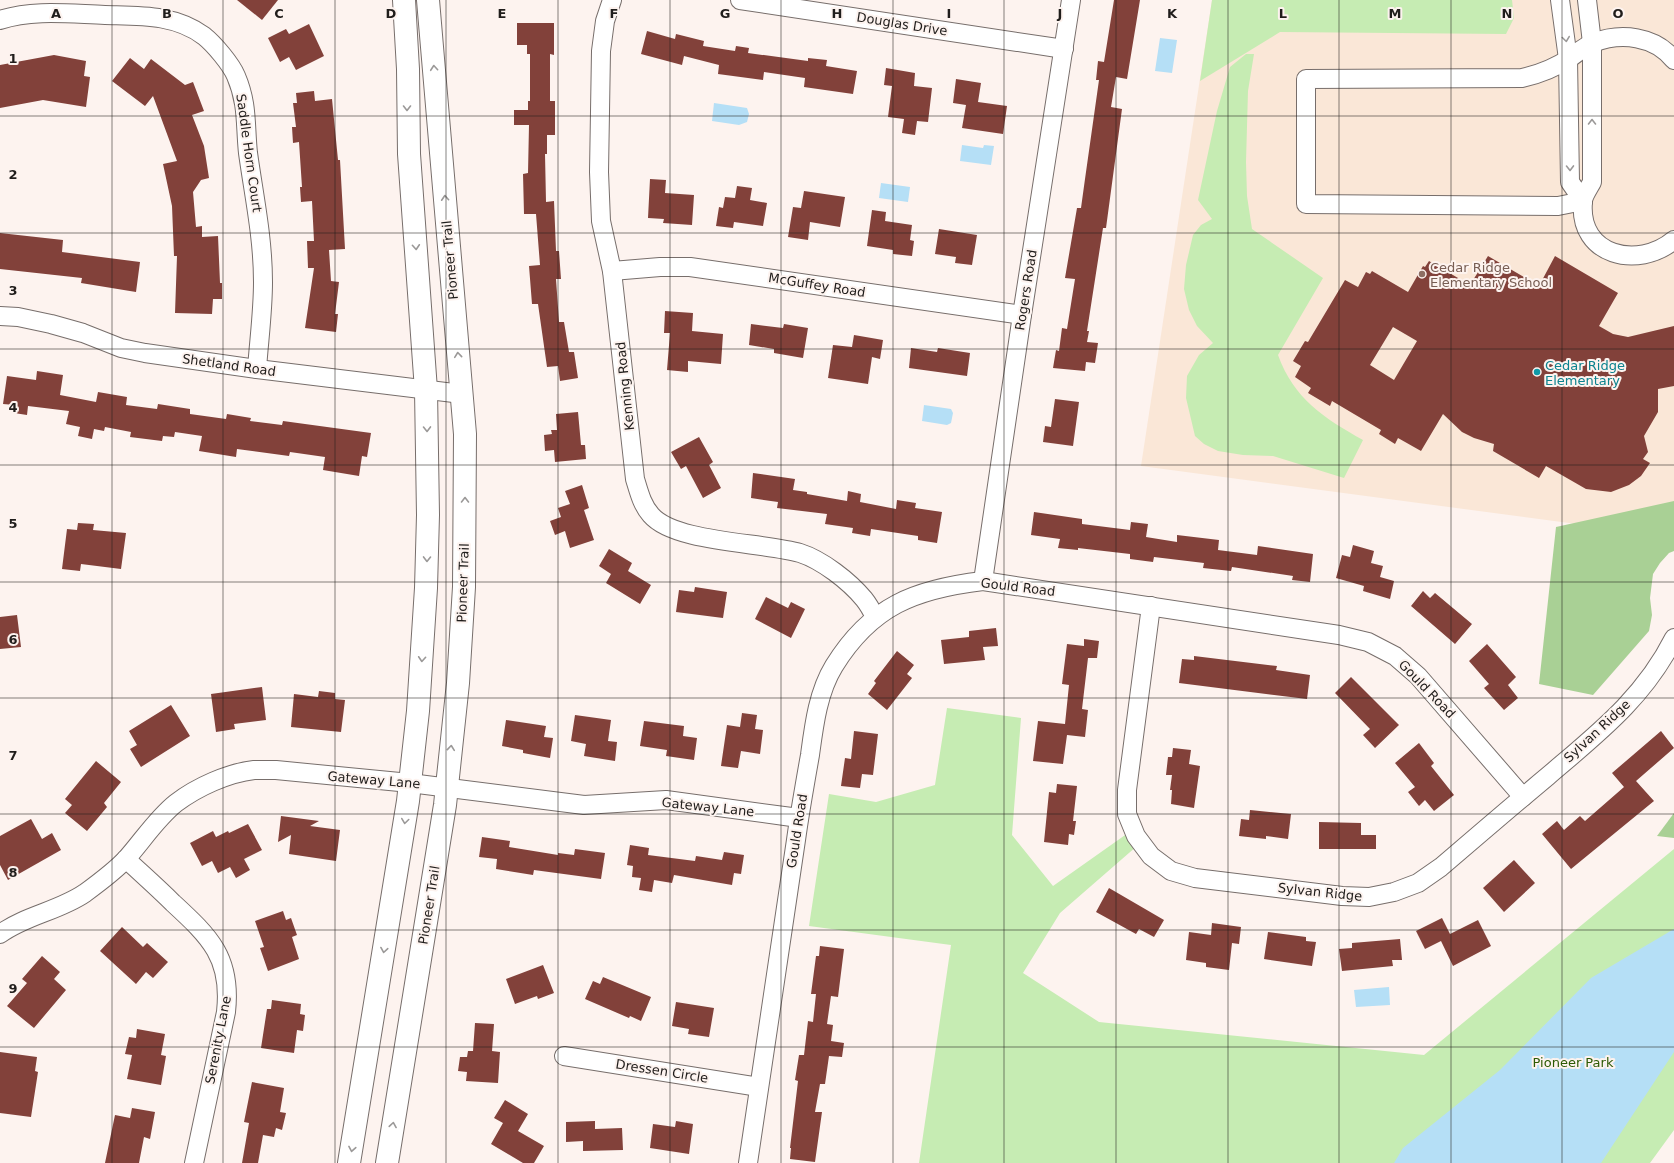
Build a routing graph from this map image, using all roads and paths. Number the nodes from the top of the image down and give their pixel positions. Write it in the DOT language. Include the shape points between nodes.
graph roads {
  1 [pos="404,0"];
  2 [pos="428,0"];
  3 [pos="612,0"];
  4 [pos="740,0"];
  5 [pos="1071,0"];
  6 [pos="1560,0"];
  7 [pos="1587,0"];
  8 [pos="0,20"];
  9 [pos="1592,43"];
  10 [pos="1064,49"];
  11 [pos="1568,59"];
  12 [pos="1674,60"];
  13 [pos="1583,201"];
  14 [pos="1674,240"];
  15 [pos="612,271"];
  16 [pos="1022,315"];
  17 [pos="0,316"];
  18 [pos="257,369"];
  19 [pos="426,390"];
  20 [pos="462,394"];
  21 [pos="983,581"];
  22 [pos="1151,606"];
  23 [pos="876,617"];
  24 [pos="1674,638"];
  25 [pos="410,783"];
  26 [pos="447,787"];
  27 [pos="1523,797"];
  28 [pos="799,818"];
  29 [pos="126,859"];
  30 [pos="0,934"];
  31 [pos="564,1056"];
  32 [pos="759,1087"];
  33 [pos="194,1163"];
  34 [pos="349,1163"];
  35 [pos="387,1163"];
  36 [pos="748,1163"];
  1 -- 19 [label="main road, one-way" via="408,70 408,154"];
  20 -- 2 [label="main road, Pioneer Trail, one-way"];
  3 -- 15 [label="street, Kenning Road" via="605,21 601,51 599,172 601,221"];
  4 -- 10 [label="street, Douglas Drive"];
  5 -- 10 [label="street, Rogers Road"];
  6 -- 11 [label="street, one-way"];
  7 -- 9 [label="street"];
  8 -- 18 [label="street, Saddle Horn Court" via="37,13 162,18 186,26 204,36 235,74 247,117 248,150 262,251 262,309"];
  9 -- 11 [label="street"];
  9 -- 12 [label="street" via="1614,38 1641,39 1661,47"];
  13 -- 9 [label="street, one-way" via="1592,182"];
  10 -- 16 [label="street, Rogers Road"];
  11 -- 13 [label="street, one-way" via="1570,182"];
  11 -- 13 [label="street" via="1548,70 1522,78 1306,79 1306,204 1558,206"];
  13 -- 14 [label="street" via="1584,225 1590,238 1602,248 1614,253 1641,256 1668,246"];
  15 -- 16 [label="street, McGuffey Road" via="660,267 705,268"];
  15 -- 23 [label="street, Kenning Road" via="635,479 640,498 651,516 667,528 687,534 801,554 846,580 864,599"];
  16 -- 21 [label="street, Rogers Road"];
  17 -- 18 [label="street, Shetland Road" via="51,324 139,352"];
  18 -- 19 [label="street, Shetland Road"];
  19 -- 20 [label="street, Shetland Road"];
  19 -- 25 [label="main road, one-way" via="426,588 418,711"];
  26 -- 20 [label="main road, Pioneer Trail, one-way" via="458,683 464,587 465,434"];
  21 -- 22 [label="street, Gould Road"];
  21 -- 23 [label="street, Gould Road" via="951,585 918,594 895,604"];
  22 -- 27 [label="street, Gould Road" via="1339,634 1368,642 1396,656 1418,676"];
  22 -- 27 [label="street, Sylvan Ridge" via="1127,790 1127,814 1136,836 1151,856 1171,871 1195,878 1342,896 1368,897 1394,892 1418,883 1441,867"];
  23 -- 28 [label="street, Gould Road" via="854,638 833,667 821,697"];
  24 -- 27 [label="street, Sylvan Ridge" via="1649,679 1626,707"];
  25 -- 26 [label="street, Gateway Lane"];
  25 -- 29 [label="street, Gateway Lane" via="276,770 254,770 229,776 202,787 176,803"];
  25 -- 34 [label="main road, one-way"];
  26 -- 28 [label="street, Gateway Lane" via="584,805 666,800"];
  35 -- 26 [label="main road, Pioneer Trail, one-way"];
  28 -- 32 [label="street, Gould Road"];
  29 -- 30 [label="street, Gateway Lane" via="78,897"];
  29 -- 33 [label="street, Serenity Lane" via="200,928 219,956 225,974 228,992 226,1012"];
  31 -- 32 [label="street, Dressen Circle"];
  32 -- 36 [label="street, Gould Road"];
}
